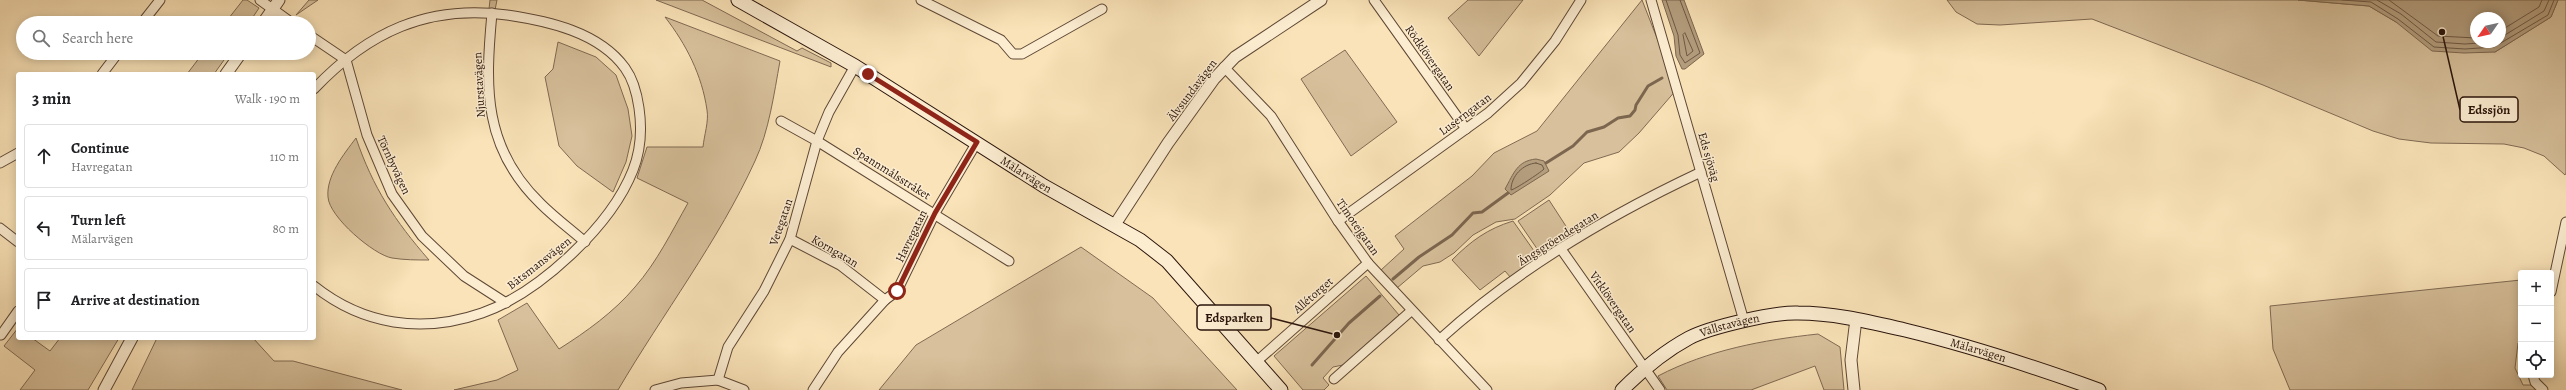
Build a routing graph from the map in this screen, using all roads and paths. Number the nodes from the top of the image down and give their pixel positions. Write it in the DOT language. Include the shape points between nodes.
graph roads {
  1 [pos="160,0"];
  2 [pos="260,0"];
  3 [pos="738,0"];
  4 [pos="921,0"];
  5 [pos="1321,0"];
  6 [pos="1374,0"];
  7 [pos="1581,0"];
  8 [pos="1651,0"];
  9 [pos="276,4"];
  10 [pos="1102,9"];
  11 [pos="492,13"];
  12 [pos="147,16"];
  13 [pos="268,16"];
  14 [pos="286,16"];
  15 [pos="316,40"];
  16 [pos="113,60"];
  17 [pos="236,60"];
  18 [pos="346,60"];
  19 [pos="855,66"];
  20 [pos="1224,67"];
  21 [pos="104,72"];
  22 [pos="227,72"];
  23 [pos="316,87"];
  24 [pos="781,121"];
  25 [pos="1466,129"];
  26 [pos="818,141"];
  27 [pos="977,142"];
  28 [pos="16,154"];
  29 [pos="0,163"];
  30 [pos="1701,172"];
  31 [pos="935,213"];
  32 [pos="1338,221"];
  33 [pos="2566,222"];
  34 [pos="1114,226"];
  35 [pos="0,228"];
  36 [pos="790,239"];
  37 [pos="16,240"];
  38 [pos="585,242"];
  39 [pos="1561,248"];
  40 [pos="1009,261"];
  41 [pos="1368,263"];
  42 [pos="2554,278"];
  43 [pos="316,288"];
  44 [pos="885,300"];
  45 [pos="506,303"];
  46 [pos="1411,311"];
  47 [pos="16,314"];
  48 [pos="1856,318"];
  49 [pos="1744,321"];
  50 [pos="1,335"];
  51 [pos="131,340"];
  52 [pos="1439,340"];
  53 [pos="1256,362"];
  54 [pos="1645,369"];
  55 [pos="2534,378"];
  56 [pos="1334,379"];
  57 [pos="718,380"];
  58 [pos="104,390"];
  59 [pos="655,390"];
  60 [pos="744,390"];
  61 [pos="813,390"];
  62 [pos="1281,390"];
  63 [pos="1487,390"];
  64 [pos="1622,390"];
  65 [pos="1660,390"];
  66 [pos="1854,390"];
  67 [pos="2099,390"];
  68 [pos="2543,390"];
  1 -- 12 [label="street"];
  2 -- 9 [label="street"];
  3 -- 19 [label="main road, Mälarvägen"];
  4 -- 10 [label="street" via="1002,40 1013,54 1022,54"];
  5 -- 20 [label="street, Älvsundavägen" via="1236,56"];
  6 -- 25 [label="street, Rödklövergatan"];
  7 -- 25 [label="street, Luserngatan" via="1555,41 1521,83"];
  8 -- 30 [label="street, Eds sjöväg"];
  9 -- 13 [label="street"];
  9 -- 14 [label="street"];
  11 -- 18 [label="street, Båtsmansvägen" via="456,13 421,19 388,30 360,47"];
  11 -- 38 [label="street, Njurstavägen" via="488,59 490,112 496,136 523,185"];
  11 -- 38 [label="street, Båtsmansvägen" via="550,22 582,35 606,50 625,68 636,93 640,144 633,170 620,197"];
  15 -- 18 [label="street"];
  16 -- 21 [label="street"];
  17 -- 22 [label="street"];
  18 -- 23 [label="street, Båtsmansvägen"];
  18 -- 45 [label="street, Törnbyvägen" via="367,135 392,194 422,236 443,258 464,276"];
  19 -- 26 [label="street, Vetegatan" via="829,112"];
  19 -- 27 [label="main road, Mälarvägen"];
  20 -- 32 [label="street, Timotejgatan" via="1271,116"];
  20 -- 34 [label="street, Älvsundavägen" via="1168,143"];
  24 -- 26 [label="street, Spannmålsstråket"];
  25 -- 32 [label="street, Luserngatan"];
  26 -- 31 [label="street, Spannmålsstråket"];
  26 -- 36 [label="street, Vetegatan"];
  27 -- 31 [label="street, Havregatan"];
  27 -- 34 [label="main road, Mälarvägen" via="1044,186"];
  28 -- 29 [label="street"];
  30 -- 39 [label="street, Ängsgröendegatan" via="1645,198"];
  30 -- 49 [label="street, Eds sjöväg"];
  31 -- 40 [label="street, Spannmålsstråket"];
  31 -- 44 [label="street, Havregatan" via="897,291"];
  32 -- 41 [label="street, Timotejgatan"];
  33 -- 42 [label="street"];
  34 -- 53 [label="main road, Mälarvägen" via="1140,240 1167,261"];
  35 -- 37 [label="street"];
  36 -- 44 [label="street, Korngatan" via="840,265"];
  36 -- 57 [label="street, Vetegatan" via="764,291 728,347"];
  38 -- 45 [label="street, Båtsmansvägen" via="556,267"];
  39 -- 52 [label="street, Ängsgröendegatan" via="1491,296"];
  39 -- 54 [label="street, Vitklövergatan"];
  41 -- 46 [label="street, Timotejgatan"];
  41 -- 53 [label="street, Allétorget"];
  43 -- 45 [label="street, Båtsmansvägen" via="354,312 404,324 432,324 459,320"];
  44 -- 61 [label="street, Havregatan" via="838,352"];
  46 -- 52 [label="street, Timotejgatan"];
  46 -- 56 [label="street"];
  47 -- 50 [label="street"];
  48 -- 49 [label="main road, Vällstavägen" via="1797,313"];
  48 -- 66 [label="street" via="1851,360"];
  48 -- 67 [label="main road, Mälarvägen" via="1944,340"];
  49 -- 54 [label="main road, Vällstavägen" via="1690,338"];
  51 -- 58 [label="street"];
  52 -- 63 [label="street, Timotejgatan"];
  53 -- 62 [label="main road, Mälarvägen"];
  54 -- 64 [label="main road, Vällstavägen"];
  54 -- 65 [label="street, Vitklövergatan"];
  55 -- 68 [label="street"];
  57 -- 59 [label="street" via="681,383"];
  57 -- 60 [label="street"];
}
